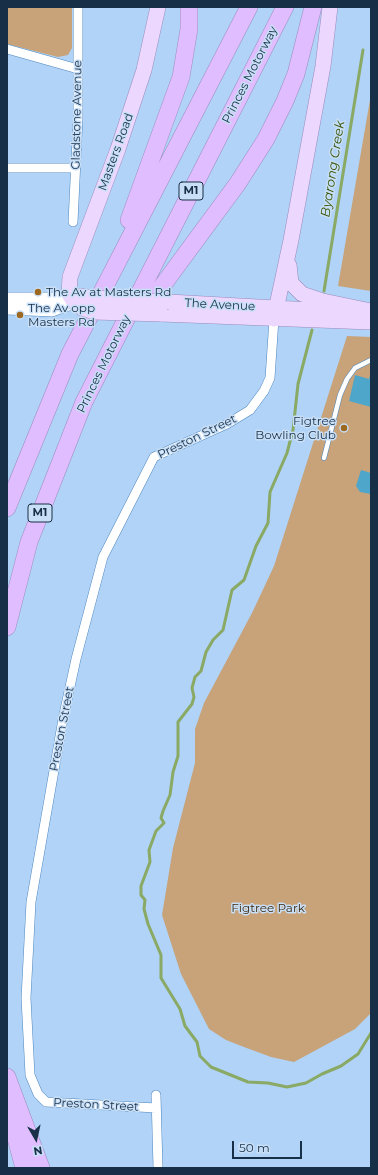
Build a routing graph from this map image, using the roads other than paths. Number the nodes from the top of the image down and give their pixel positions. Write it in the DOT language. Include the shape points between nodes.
graph roads {
  1 [pos="78,7"];
  2 [pos="158,7"];
  3 [pos="189,7"];
  4 [pos="249,7"];
  5 [pos="285,7"];
  6 [pos="313,7"];
  7 [pos="330,7"];
  8 [pos="7,49"];
  9 [pos="78,69"];
  10 [pos="7,168"];
  11 [pos="76,168"];
  12 [pos="73,222"];
  13 [pos="291,240"];
  14 [pos="7,299"];
  15 [pos="73,299"];
  16 [pos="7,308"];
  17 [pos="371,311"];
  18 [pos="274,313"];
  19 [pos="371,314"];
  20 [pos="371,322"];
  21 [pos="70,354"];
  22 [pos="371,360"];
  23 [pos="97,375"];
  24 [pos="324,458"];
  25 [pos="7,508"];
  26 [pos="7,627"];
  27 [pos="7,1077"];
  28 [pos="156,1095"];
  29 [pos="7,1105"];
  30 [pos="156,1108"];
  31 [pos="24,1168"];
  32 [pos="41,1168"];
  33 [pos="158,1168"];
  1 -- 9 [label="street, Gladstone Avenue"];
  2 -- 15 [label="main road, Masters Road" via="144,70 69,283"];
  3 -- 21 [label="highway" via="189,29 182,77 136,202"];
  4 -- 21 [label="highway, M1"];
  5 -- 23 [label="highway, Princes Motorway / M1"];
  6 -- 23 [label="highway" via="296,74 266,139 225,200"];
  7 -- 13 [label="main road" via="323,66"];
  8 -- 9 [label="street"];
  9 -- 11 [label="street, Gladstone Avenue"];
  10 -- 11 [label="street"];
  11 -- 12 [label="street, Gladstone Avenue"];
  13 -- 17 [label="main road" via="292,286 323,301"];
  13 -- 18 [label="main road"];
  14 -- 15 [label="main road"];
  15 -- 16 [label="main road" via="52,310"];
  15 -- 18 [label="main road, The Avenue, bridge" via="82,308 94,312 165,308"];
  18 -- 19 [label="main road, The Avenue"];
  18 -- 20 [label="main road, The Avenue"];
  18 -- 30 [label="street, Preston Street" via="270,378 264,391 250,410 227,424 154,456 103,557 63,719 31,902 26,998 30,1074 38,1094 46,1102"];
  21 -- 25 [label="highway, M1"];
  22 -- 24 [label="lane" via="355,368 347,379 340,395"];
  23 -- 26 [label="highway, Princes Motorway / M1" via="29,542"];
  27 -- 32 [label="highway"];
  28 -- 30 [label="street"];
  29 -- 31 [label="highway"];
  30 -- 33 [label="street"];
}
